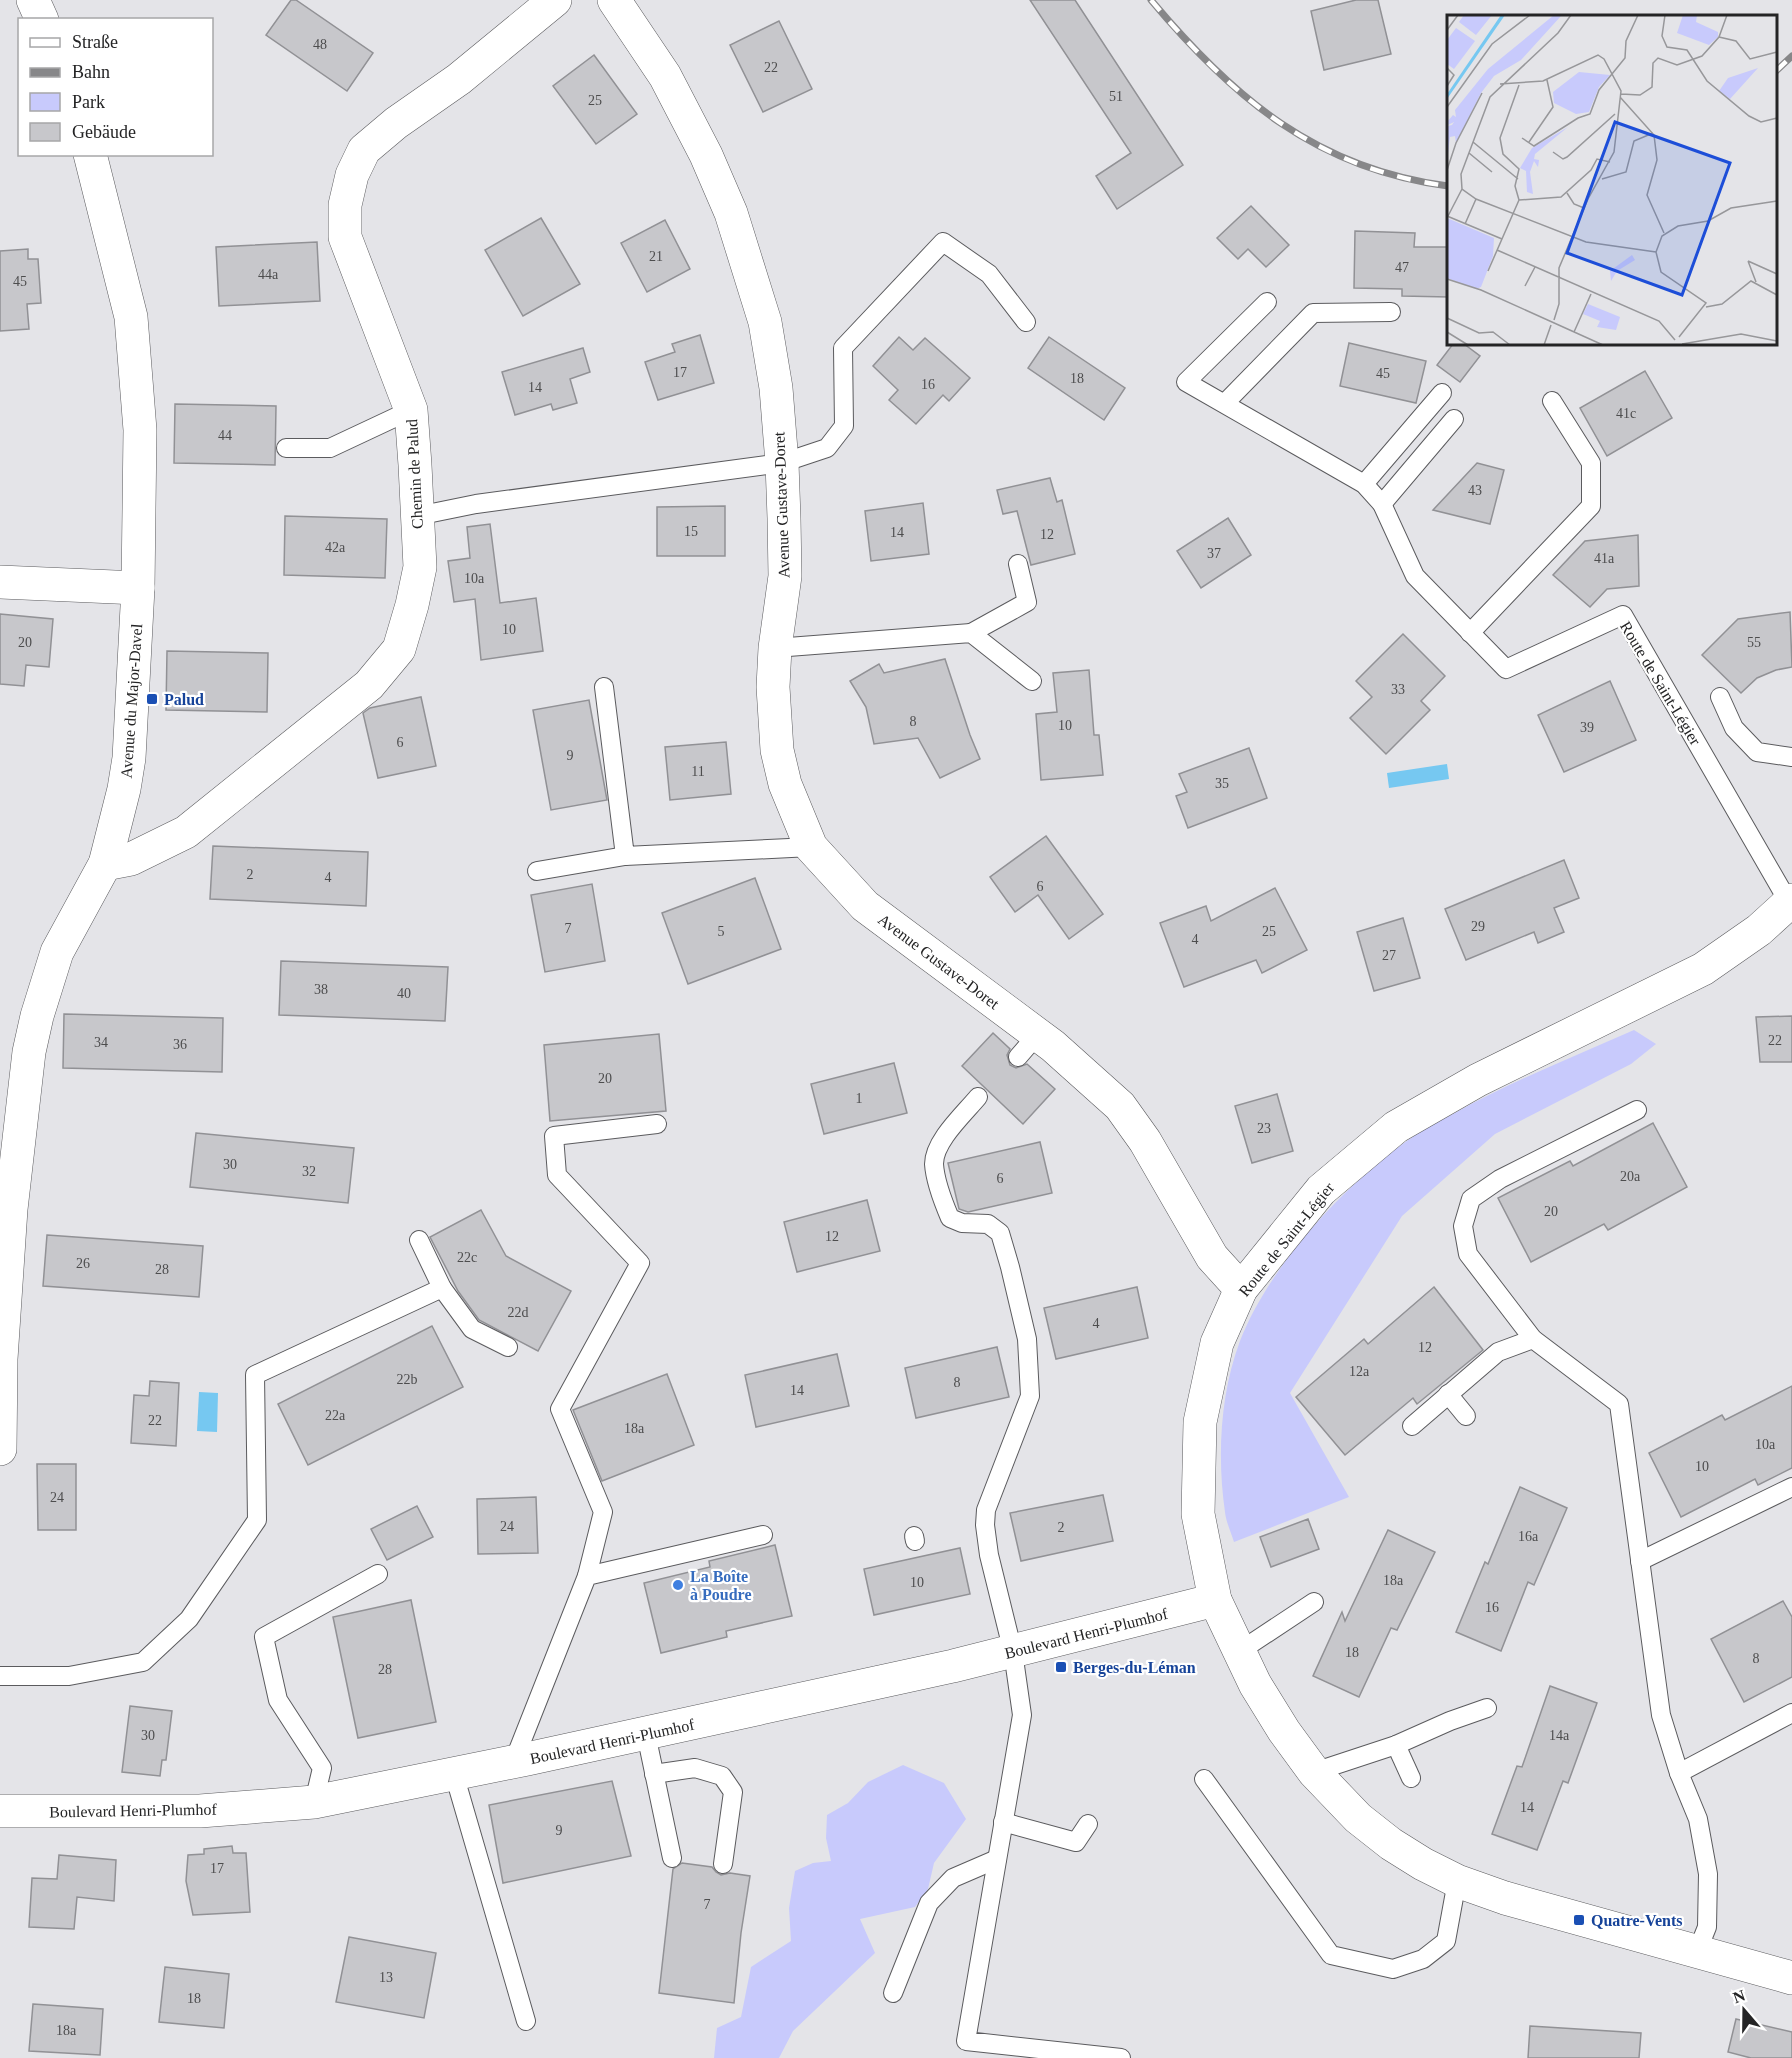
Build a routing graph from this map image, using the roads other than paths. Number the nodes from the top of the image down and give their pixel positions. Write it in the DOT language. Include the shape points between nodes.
graph roads {
  1 [pos="33,0"];
  2 [pos="555,0"];
  3 [pos="614,0"];
  4 [pos="41,18"];
  5 [pos="91,156"];
  6 [pos="1267,302"];
  7 [pos="1391,312"];
  8 [pos="1026,322"];
  9 [pos="1442,393"];
  10 [pos="1552,401"];
  11 [pos="1225,403"];
  12 [pos="411,410"];
  13 [pos="1454,420"];
  14 [pos="286,448"];
  15 [pos="782,463"];
  16 [pos="1364,484"];
  17 [pos="1382,504"];
  18 [pos="417,516"];
  19 [pos="1018,564"];
  20 [pos="0,582"];
  21 [pos="138,588"];
  22 [pos="971,633"];
  23 [pos="1470,633"];
  24 [pos="775,648"];
  25 [pos="1032,681"];
  26 [pos="604,687"];
  27 [pos="1720,697"];
  28 [pos="1792,757"];
  29 [pos="811,847"];
  30 [pos="625,856"];
  31 [pos="105,864"];
  32 [pos="537,870"];
  33 [pos="1791,903"];
  34 [pos="978,1097"];
  35 [pos="1637,1110"];
  36 [pos="657,1124"];
  37 [pos="419,1240"];
  38 [pos="441,1288"];
  39 [pos="1240,1289"];
  40 [pos="1533,1339"];
  41 [pos="508,1347"];
  42 [pos="0,1359"];
  43 [pos="1448,1394"];
  44 [pos="1466,1416"];
  45 [pos="1412,1425"];
  46 [pos="0,1449"];
  47 [pos="1792,1487"];
  48 [pos="763,1535"];
  49 [pos="1640,1561"];
  50 [pos="378,1574"];
  51 [pos="587,1576"];
  52 [pos="1215,1600"];
  53 [pos="1314,1602"];
  54 [pos="1240,1651"];
  55 [pos="1013,1652"];
  56 [pos="0,1676"];
  57 [pos="1487,1708"];
  58 [pos="1792,1713"];
  59 [pos="646,1734"];
  60 [pos="1396,1745"];
  61 [pos="513,1762"];
  62 [pos="1314,1772"];
  63 [pos="1679,1773"];
  64 [pos="454,1774"];
  65 [pos="654,1774"];
  66 [pos="1411,1778"];
  67 [pos="1204,1779"];
  68 [pos="314,1802"];
  69 [pos="0,1811"];
  70 [pos="1003,1822"];
  71 [pos="1088,1824"];
  72 [pos="672,1858"];
  73 [pos="997,1859"];
  74 [pos="723,1864"];
  75 [pos="1457,1881"];
  76 [pos="1696,1952"];
  77 [pos="1792,1978"];
  78 [pos="893,1993"];
  79 [pos="526,2021"];
  80 [pos="965,2050"];
  81 [pos="1121,2058"];
  1 -- 4 [label="street"];
  2 -- 12 [label="street, Chemin de Palud" via="364,150 352,175 345,205 345,237"];
  3 -- 15 [label="street, Avenue Gustave-Doret" via="665,76 731,213 765,322 776,388"];
  5 -- 21 [label="street, Avenue du Major-Davel" via="131,317 140,430"];
  6 -- 11 [label="lane, Route de Saint-Légier" via="1186,382"];
  7 -- 11 [label="lane" via="1313,313"];
  8 -- 15 [label="lane" via="989,274 943,242 843,348 844,426 827,448"];
  9 -- 16 [label="lane"];
  10 -- 23 [label="lane" via="1591,463 1591,506"];
  11 -- 16 [label="lane, Route de Saint-Légier"];
  12 -- 14 [label="lane" via="330,448"];
  12 -- 18 [label="street, Chemin de Palud"];
  13 -- 17 [label="lane"];
  15 -- 18 [label="lane" via="476,504"];
  15 -- 24 [label="street, Avenue Gustave-Doret" via="785,576"];
  16 -- 17 [label="lane, Route de Saint-Légier"];
  17 -- 23 [label="lane, Route de Saint-Légier" via="1415,576"];
  18 -- 31 [label="street, Chemin de Palud" via="420,567 412,605 399,649 369,685 186,832 131,860"];
  19 -- 22 [label="lane" via="1027,602"];
  20 -- 21 [label="street"];
  21 -- 31 [label="street, Avenue du Major-Davel" via="129,758"];
  22 -- 24 [label="lane"];
  22 -- 25 [label="lane"];
  23 -- 33 [label="lane, Route de Saint-Légier" via="1506,669 1623,615"];
  24 -- 29 [label="street, Avenue Gustave-Doret" via="777,750 785,784"];
  26 -- 30 [label="lane"];
  27 -- 28 [label="lane" via="1734,728 1757,752"];
  29 -- 30 [label="lane"];
  29 -- 39 [label="street, Avenue Gustave-Doret" via="865,906 1028,1046 1120,1106 1145,1141 1212,1257"];
  30 -- 32 [label="lane"];
  31 -- 42 [label="street, Avenue du Major-Davel" via="57,952 29,1052 11,1209"];
  33 -- 39 [label="street, Route de Saint-Légier" via="1703,969 1478,1080 1396,1127 1321,1190"];
  34 -- 55 [label="lane" via="942,1140 934,1163 950,1218 962,1223 988,1224 1000,1233 1027,1340 1030,1396 986,1510 985,1525"];
  35 -- 40 [label="lane" via="1611,1118 1522,1163 1471,1198 1463,1226 1468,1254"];
  36 -- 51 [label="lane" via="554,1136 557,1175 640,1263 560,1409 603,1512"];
  37 -- 38 [label="lane"];
  38 -- 41 [label="lane" via="472,1329"];
  38 -- 56 [label="lane" via="255,1375 257,1520 189,1618 143,1662 69,1676"];
  39 -- 52 [label="street, Route de Saint-Légier" via="1217,1343 1200,1422 1198,1514"];
  40 -- 43 [label="lane" via="1498,1352"];
  40 -- 49 [label="lane" via="1618,1404"];
  42 -- 46 [label="street, Avenue du Major-Davel"];
  43 -- 44 [label="lane"];
  43 -- 45 [label="lane"];
  47 -- 49 [label="lane" via="1742,1518"];
  48 -- 51 [label="lane"];
  49 -- 63 [label="lane" via="1661,1715"];
  50 -- 68 [label="lane" via="264,1637 278,1700 322,1768"];
  51 -- 61 [label="lane"];
  52 -- 54 [label="street, Route de Saint-Légier"];
  52 -- 55 [label="street, Boulevard Henri-Plumhof"];
  53 -- 54 [label="lane"];
  54 -- 62 [label="street, Route de Saint-Légier" via="1284,1731"];
  55 -- 59 [label="street, Boulevard Henri-Plumhof"];
  55 -- 70 [label="lane" via="1022,1715"];
  57 -- 60 [label="lane"];
  58 -- 63 [label="lane"];
  59 -- 61 [label="street, Boulevard Henri-Plumhof"];
  59 -- 65 [label="lane"];
  60 -- 62 [label="lane"];
  60 -- 66 [label="lane"];
  61 -- 64 [label="street, Boulevard Henri-Plumhof"];
  62 -- 75 [label="street, Route de Saint-Légier" via="1358,1818 1391,1844"];
  63 -- 76 [label="lane" via="1698,1820 1708,1874 1707,1927"];
  64 -- 68 [label="street, Boulevard Henri-Plumhof"];
  64 -- 79 [label="lane"];
  65 -- 72 [label="lane"];
  65 -- 74 [label="lane" via="695,1768 722,1776 733,1792"];
  67 -- 75 [label="lane" via="1331,1955 1393,1969 1423,1959 1446,1941"];
  68 -- 69 [label="street, Boulevard Henri-Plumhof" via="200,1810"];
  70 -- 71 [label="lane" via="1076,1842"];
  70 -- 73 [label="lane"];
  73 -- 78 [label="lane" via="953,1878 929,1903"];
  73 -- 80 [label="lane"];
  75 -- 76 [label="street, Route de Saint-Légier"];
  76 -- 77 [label="street, Route de Saint-Légier"];
  80 -- 81 [label="lane"];
}
